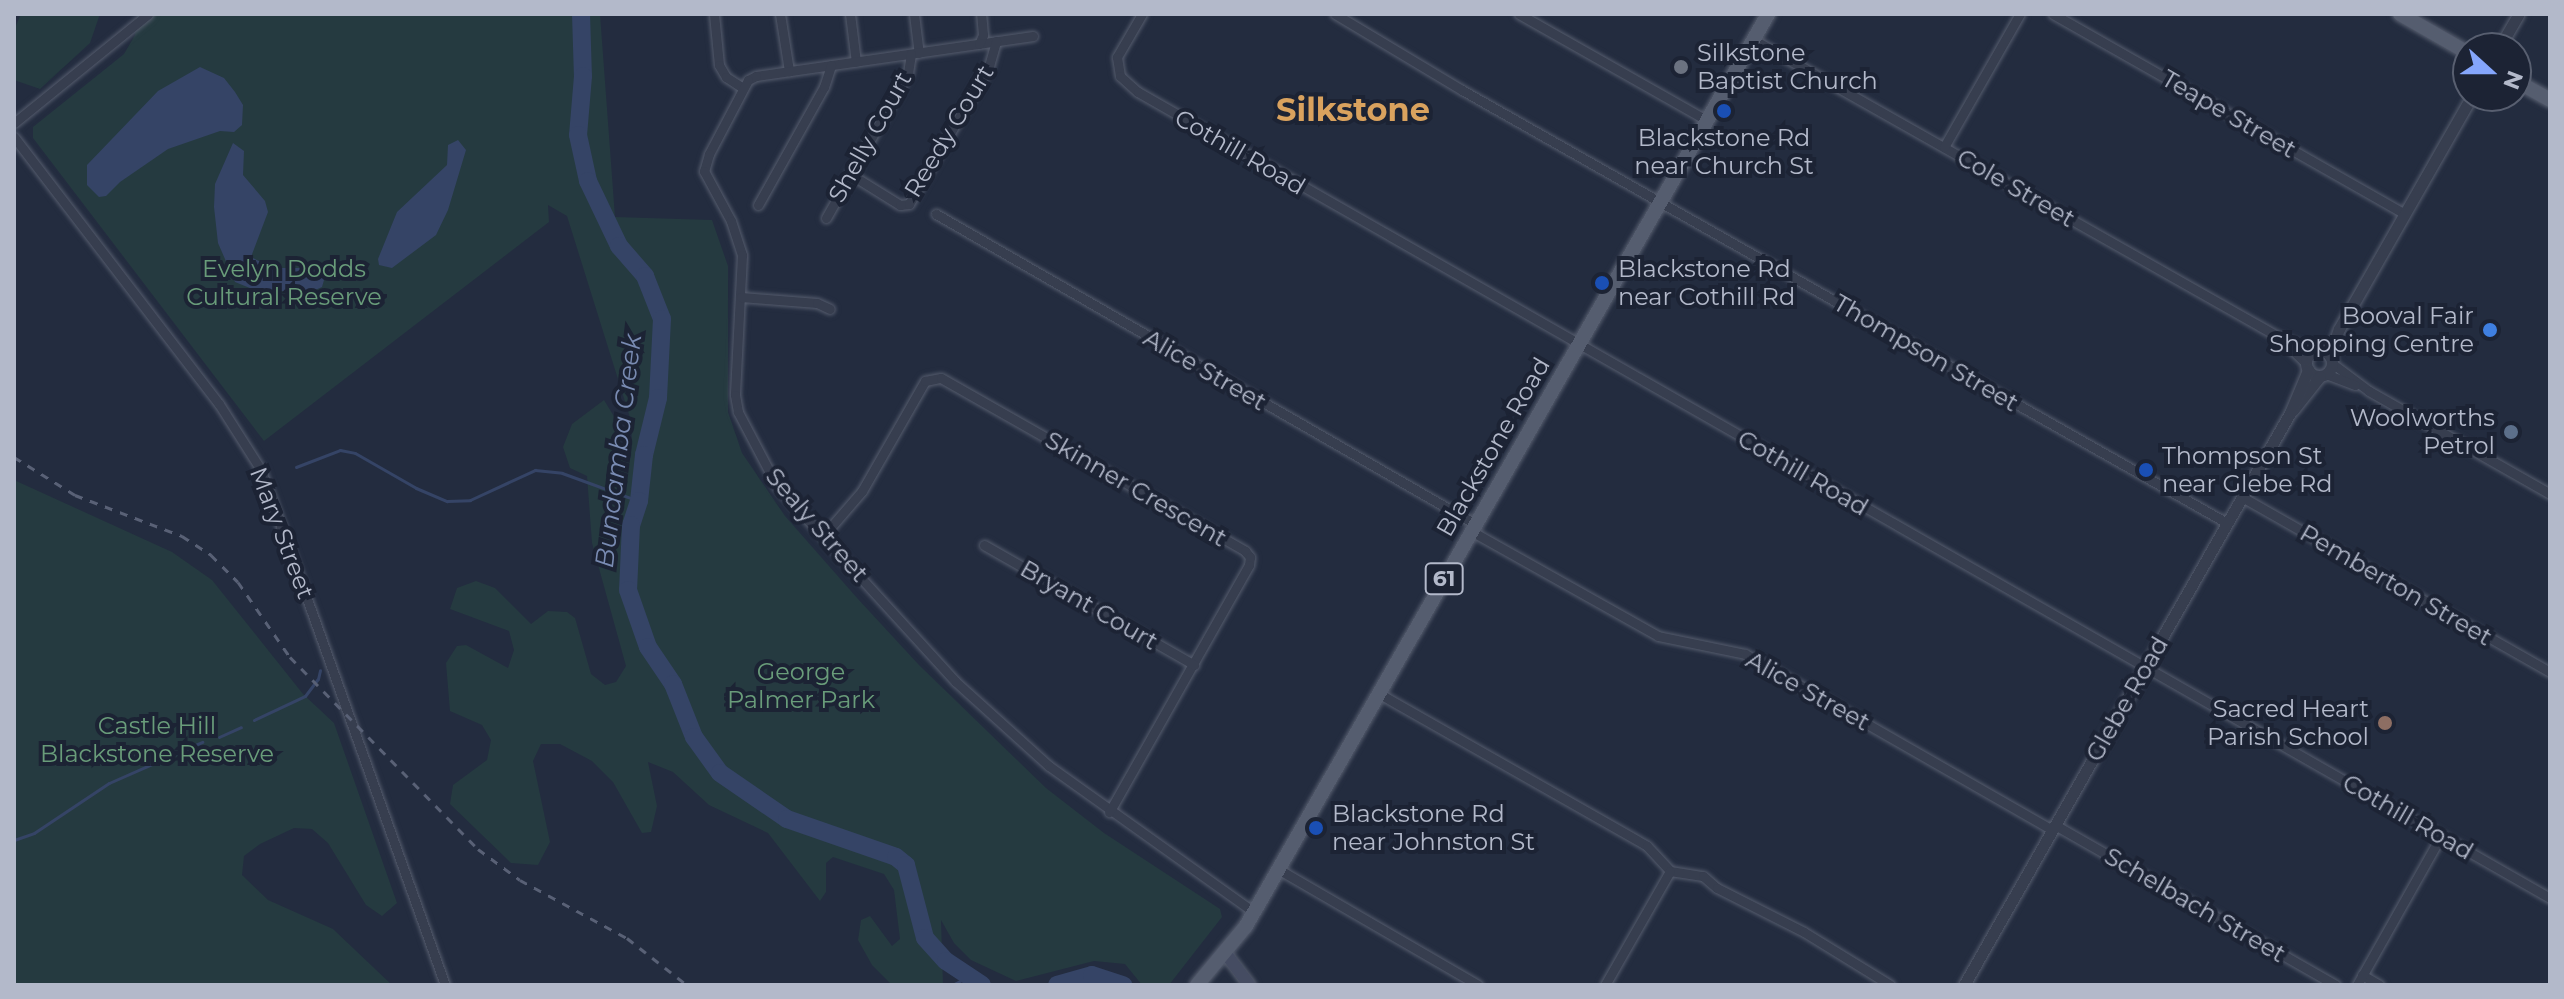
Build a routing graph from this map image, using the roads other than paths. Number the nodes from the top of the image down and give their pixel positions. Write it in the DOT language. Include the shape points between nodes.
graph roads {
  1 [pos="148,14"];
  2 [pos="714,14"];
  3 [pos="780,14"];
  4 [pos="850,14"];
  5 [pos="914,14"];
  6 [pos="981,14"];
  7 [pos="1142,14"];
  8 [pos="1335,14"];
  9 [pos="1519,14"];
  10 [pos="1766,14"];
  11 [pos="2020,14"];
  12 [pos="2053,14"];
  13 [pos="2400,14"];
  14 [pos="2519,14"];
  15 [pos="2508,32"];
  16 [pos="1033,36"];
  17 [pos="1754,40"];
  18 [pos="996,41"];
  19 [pos="979,44"];
  20 [pos="2452,44"];
  21 [pos="915,54"];
  22 [pos="856,62"];
  23 [pos="831,65"];
  24 [pos="789,71"];
  25 [pos="1725,86"];
  26 [pos="743,88"];
  27 [pos="2532,90"];
  28 [pos="2550,100"];
  29 [pos="2463,112"];
  30 [pos="1706,120"];
  31 [pos="14,123"];
  32 [pos="14,137"];
  33 [pos="1944,147"];
  34 [pos="850,174"];
  35 [pos="1659,202"];
  36 [pos="758,205"];
  37 [pos="2404,213"];
  38 [pos="936,214"];
  39 [pos="826,218"];
  40 [pos="741,297"];
  41 [pos="830,309"];
  42 [pos="2339,329"];
  43 [pos="2279,337"];
  44 [pos="1577,344"];
  45 [pos="2316,350"];
  46 [pos="2307,366"];
  47 [pos="2327,368"];
  48 [pos="2290,413"];
  49 [pos="2550,494"];
  50 [pos="2242,497"];
  51 [pos="2227,523"];
  52 [pos="1473,528"];
  53 [pos="824,535"];
  54 [pos="984,545"];
  55 [pos="1194,665"];
  56 [pos="2145,668"];
  57 [pos="2550,672"];
  58 [pos="1378,693"];
  59 [pos="1109,812"];
  60 [pos="2054,827"];
  61 [pos="2441,836"];
  62 [pos="1278,869"];
  63 [pos="1670,871"];
  64 [pos="2550,898"];
  65 [pos="1254,912"];
  66 [pos="1226,954"];
  67 [pos="2362,975"];
  68 [pos="445,985"];
  69 [pos="1197,985"];
  70 [pos="1249,985"];
  71 [pos="1478,985"];
  72 [pos="1605,985"];
  73 [pos="1890,985"];
  74 [pos="1964,985"];
  75 [pos="2336,985"];
  76 [pos="2357,985"];
  77 [pos="2379,985"];
  1 -- 31 [label="street"];
  2 -- 26 [label="street" via="720,69"];
  3 -- 24 [label="street"];
  4 -- 22 [label="street"];
  5 -- 21 [label="street"];
  6 -- 19 [label="street"];
  7 -- 44 [label="street, Cothill Road" via="1117,57 1120,76 1138,92"];
  8 -- 35 [label="street, Thompson Street"];
  9 -- 30 [label="street"];
  10 -- 17 [label="main road, Blackstone Road / 61"];
  10 -- 25 [label="main road, Blackstone Road / 61"];
  11 -- 33 [label="street"];
  12 -- 37 [label="street, Teape Street"];
  13 -- 20 [label="main road"];
  14 -- 15 [label="street"];
  16 -- 18 [label="street"];
  17 -- 25 [label="main road, Blackstone Road / 61"];
  17 -- 33 [label="street, Cole Street"];
  18 -- 19 [label="street"];
  18 -- 34 [label="street, Reedy Court" via="989,66 909,204 900,205"];
  19 -- 21 [label="street"];
  21 -- 22 [label="street"];
  21 -- 34 [label="street, Shelly Court"];
  22 -- 23 [label="street"];
  23 -- 24 [label="street"];
  23 -- 36 [label="street"];
  24 -- 26 [label="street" via="756,76"];
  25 -- 30 [label="main road, Blackstone Road / 61"];
  26 -- 40 [label="street, Sealy Street" via="704,171 742,255"];
  27 -- 28 [label="main road"];
  29 -- 37 [label="street, Glebe Road"];
  30 -- 35 [label="main road, Blackstone Road / 61"];
  32 -- 68 [label="street, Mary Street" via="219,404 261,470"];
  33 -- 43 [label="street, Cole Street"];
  34 -- 39 [label="street, Shelly Court"];
  35 -- 44 [label="main road, Blackstone Road / 61"];
  35 -- 51 [label="street, Thompson Street"];
  37 -- 42 [label="street, Glebe Road"];
  38 -- 52 [label="street, Alice Street"];
  40 -- 41 [label="street" via="817,303"];
  40 -- 53 [label="street, Sealy Street" via="738,412 767,472"];
  42 -- 45 [label="street, Glebe Road"];
  42 -- 47 [label="street, Glebe Road"];
  43 -- 45 [label="street, Cole Street"];
  43 -- 46 [label="street, Cole Street"];
  44 -- 52 [label="main road, Blackstone Road / 61"];
  44 -- 56 [label="street, Cothill Road"];
  45 -- 46 [label="street, Glebe Road"];
  45 -- 47 [label="street"];
  46 -- 47 [label="street"];
  46 -- 48 [label="street, Glebe Road"];
  47 -- 48 [label="street, Glebe Road"];
  47 -- 49 [label="street"];
  48 -- 50 [label="street, Glebe Road"];
  50 -- 51 [label="street, Glebe Road"];
  50 -- 57 [label="street, Pemberton Street"];
  51 -- 56 [label="street, Glebe Road"];
  52 -- 58 [label="main road, Blackstone Road / 61"];
  52 -- 60 [label="street, Alice Street" via="1658,636 1745,654"];
  53 -- 55 [label="street, Skinner Crescent" via="862,491 925,381 941,378 1250,557"];
  53 -- 59 [label="street, Sealy Street" via="956,682"];
  54 -- 55 [label="street, Bryant Court"];
  55 -- 59 [label="street, Skinner Crescent"];
  56 -- 60 [label="street, Glebe Road"];
  56 -- 61 [label="street, Cothill Road"];
  58 -- 62 [label="main road, Blackstone Road / 61"];
  58 -- 63 [label="street" via="1647,846"];
  59 -- 65 [label="street, Sealy Street"];
  60 -- 74 [label="street, Glebe Road"];
  60 -- 75 [label="street, Schelbach Street"];
  61 -- 64 [label="street, Cothill Road"];
  61 -- 67 [label="street"];
  62 -- 65 [label="main road, Blackstone Road / 61"];
  62 -- 71 [label="street"];
  63 -- 72 [label="street"];
  63 -- 73 [label="street" via="1703,876"];
  65 -- 66 [label="main road, Blackstone Road / 61"];
  66 -- 69 [label="main road, 61"];
  66 -- 70 [label="main road"];
  67 -- 76 [label="street"];
  67 -- 77 [label="street"];
}
